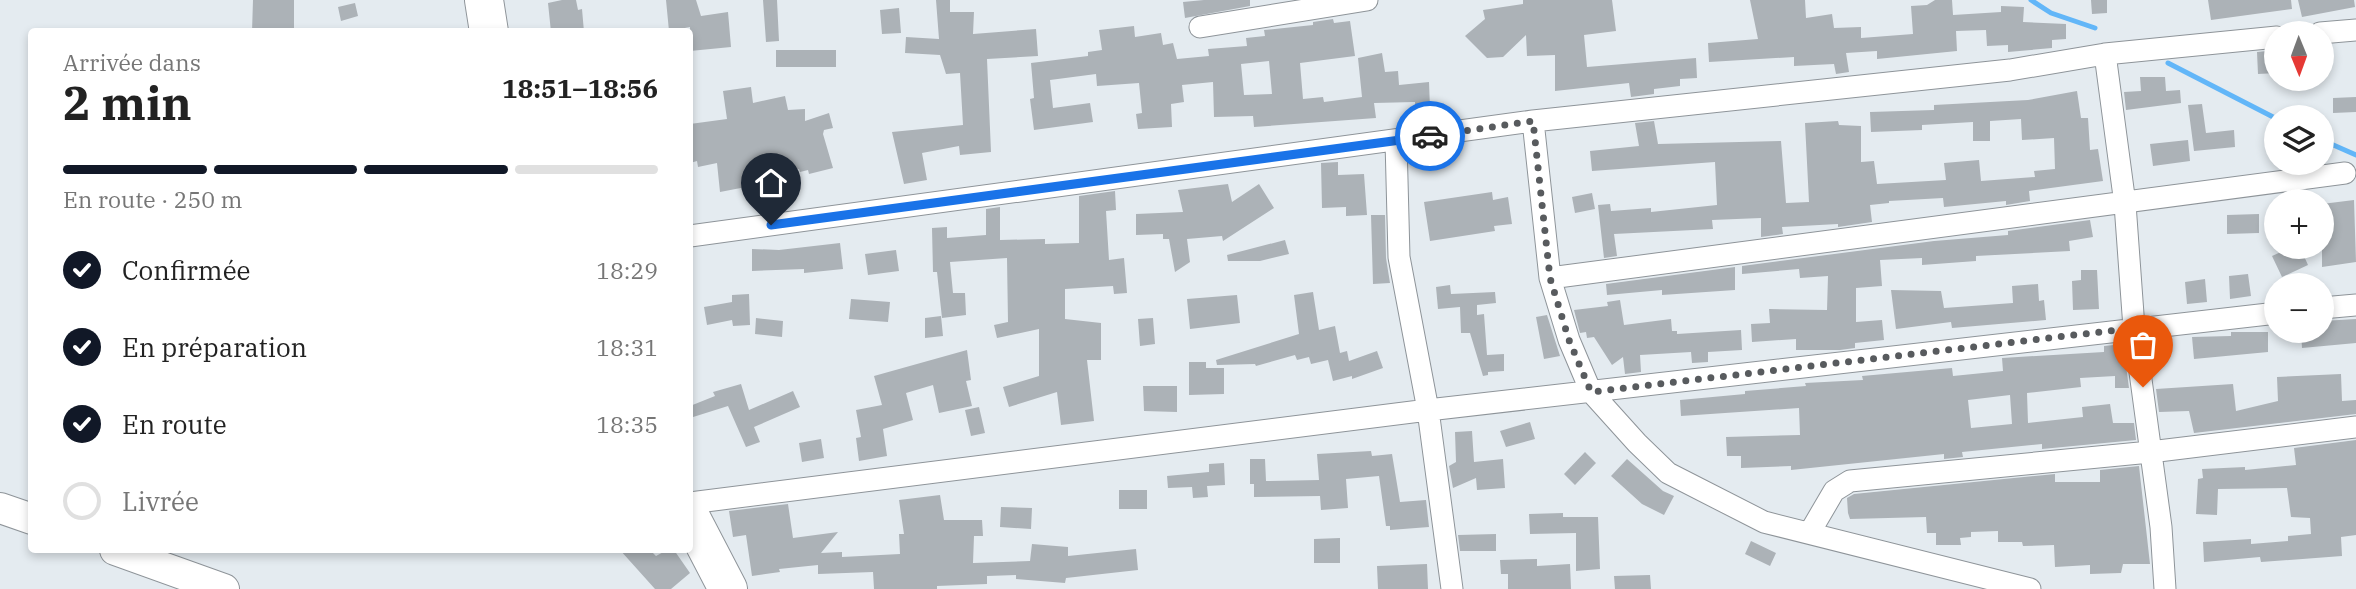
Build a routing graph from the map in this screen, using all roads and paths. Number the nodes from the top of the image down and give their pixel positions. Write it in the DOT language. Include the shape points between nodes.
graph roads {
  1 [pos="1367,0"];
  2 [pos="1200,27"];
  3 [pos="2356,30"];
  4 [pos="2334,32"];
  5 [pos="2264,38"];
  6 [pos="2105,54"];
  7 [pos="1533,121"];
  8 [pos="1396,141"];
  9 [pos="2345,173"];
  10 [pos="2125,204"];
  11 [pos="693,236"];
  12 [pos="1550,278"];
  13 [pos="2356,305"];
  14 [pos="2334,307"];
  15 [pos="2264,314"];
  16 [pos="2134,328"];
  17 [pos="1591,392"];
  18 [pos="1428,410"];
  19 [pos="2356,427"];
  20 [pos="2150,452"];
  21 [pos="693,503"];
  22 [pos="0,508"];
  23 [pos="28,518"];
  24 [pos="693,522"];
  25 [pos="1810,532"];
  26 [pos="123,553"];
  27 [pos="224,589"];
  28 [pos="729,589"];
  29 [pos="1452,589"];
  30 [pos="2030,589"];
  31 [pos="2165,589"];
  1 -- 2 [label="street"];
  3 -- 4 [label="street"];
  5 -- 6 [label="street"];
  6 -- 7 [label="street" via="2010,70"];
  6 -- 10 [label="street"];
  7 -- 8 [label="street"];
  7 -- 12 [label="street"];
  8 -- 11 [label="street"];
  8 -- 18 [label="street" via="1399,257"];
  9 -- 10 [label="street"];
  10 -- 12 [label="street"];
  10 -- 16 [label="street"];
  12 -- 17 [label="street"];
  13 -- 14 [label="street"];
  15 -- 16 [label="street"];
  16 -- 17 [label="street"];
  16 -- 20 [label="street"];
  17 -- 18 [label="street"];
  17 -- 25 [label="street" via="1668,473 1764,522"];
  18 -- 21 [label="street"];
  18 -- 29 [label="street"];
  19 -- 20 [label="street"];
  20 -- 25 [label="street" via="1850,481 1834,491"];
  20 -- 31 [label="street"];
  22 -- 23 [label="street"];
  24 -- 28 [label="highway"];
  25 -- 30 [label="street"];
  26 -- 27 [label="street"];
}
